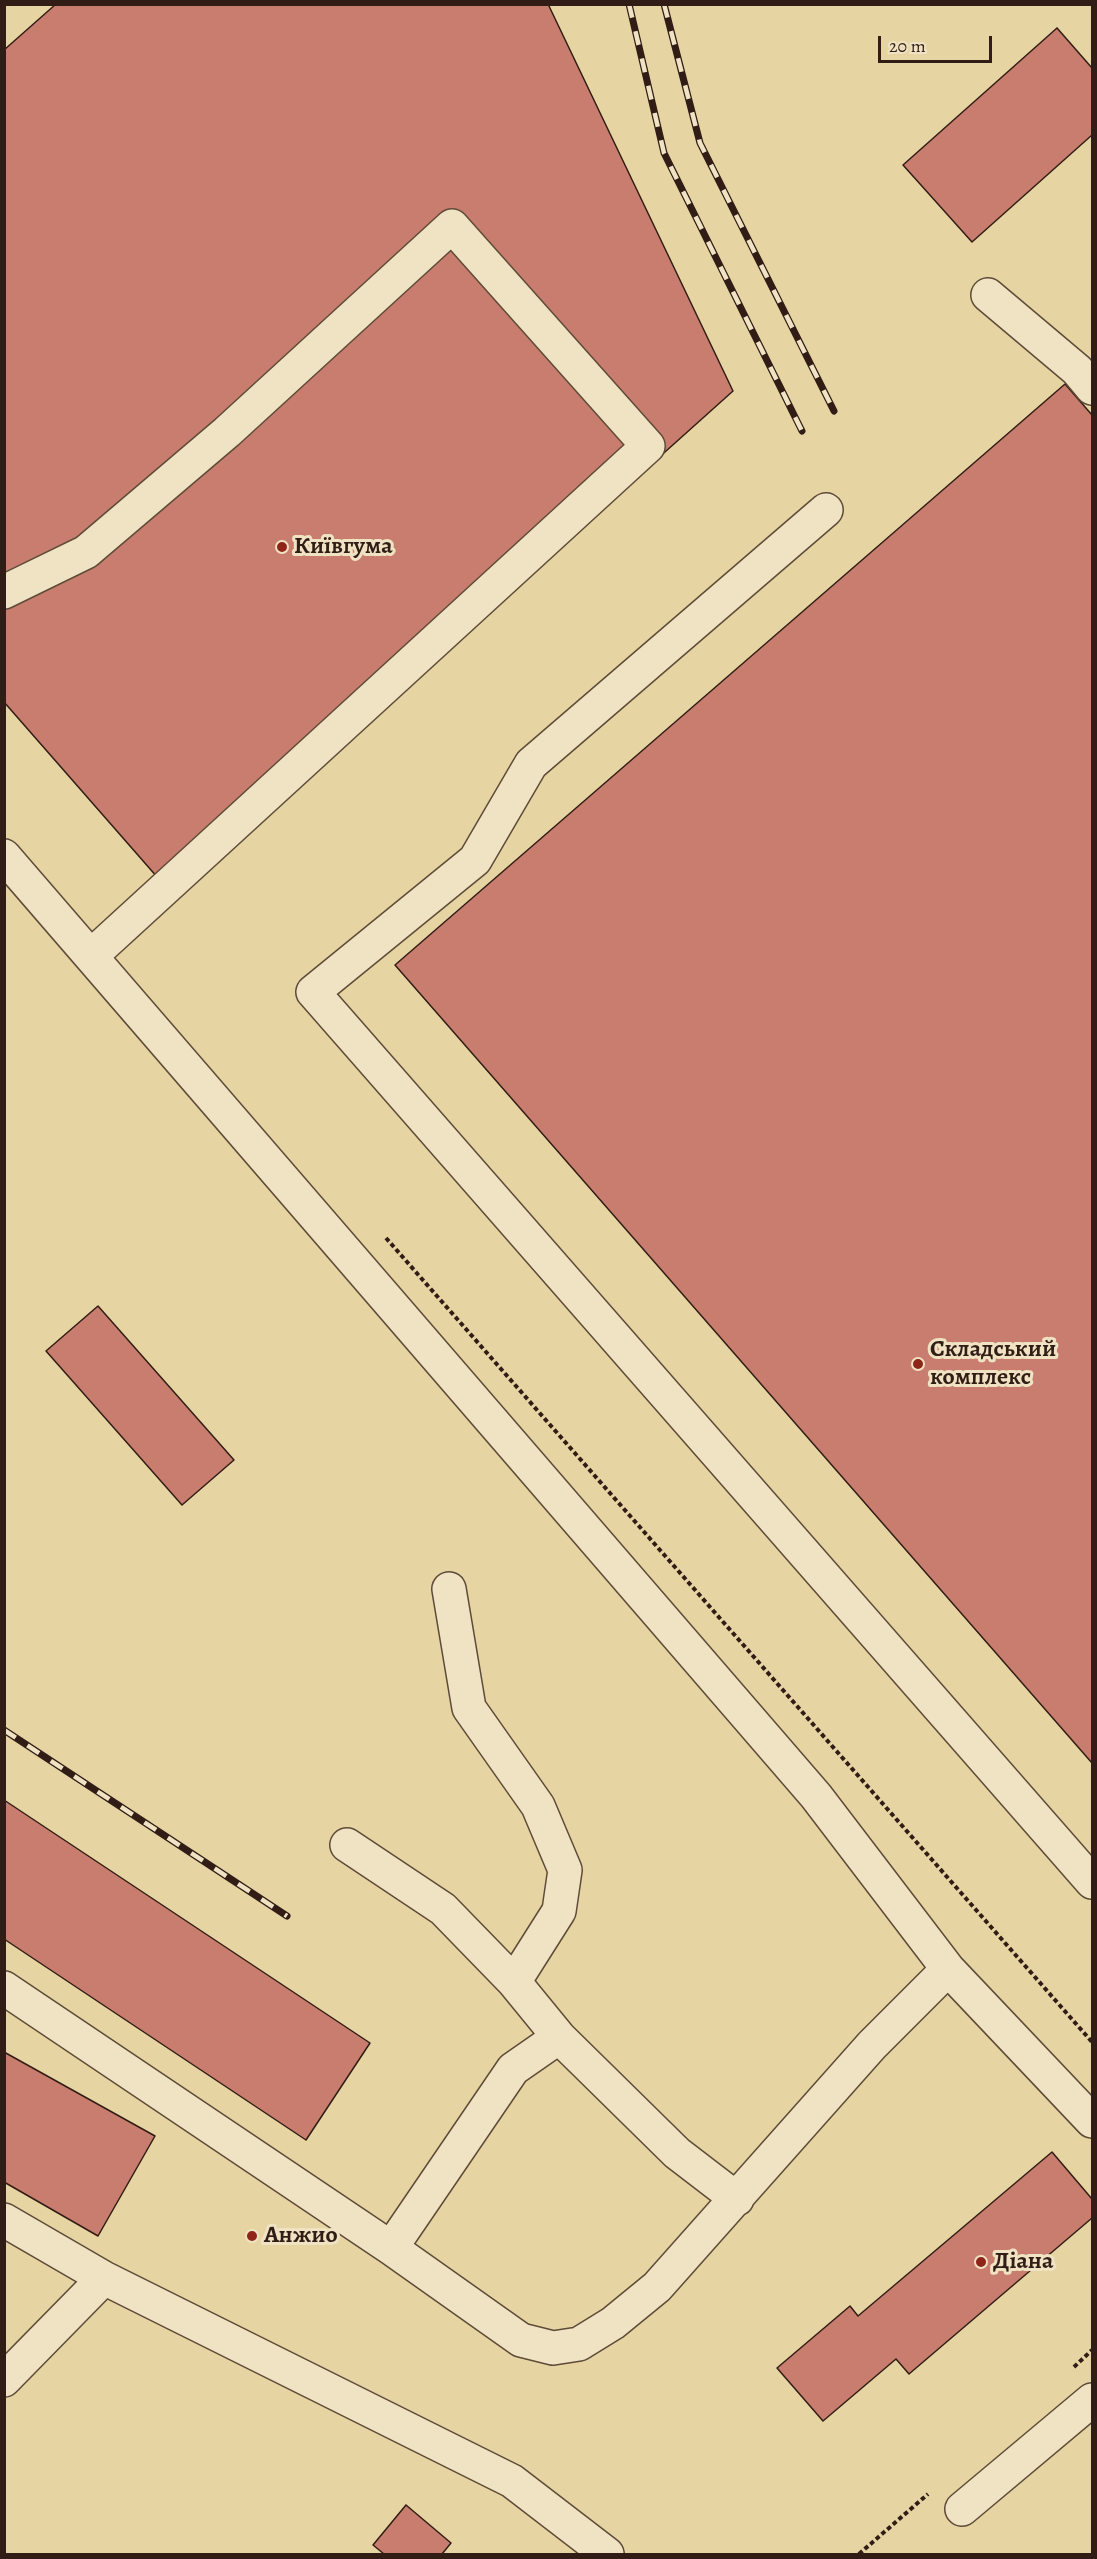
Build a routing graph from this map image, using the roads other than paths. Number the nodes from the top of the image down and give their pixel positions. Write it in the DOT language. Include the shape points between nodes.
graph roads {
  1 [pos="988,295"];
  2 [pos="1092,388"];
  3 [pos="826,510"];
  4 [pos="4,592"];
  5 [pos="4,856"];
  6 [pos="91,956"];
  7 [pos="449,1589"];
  8 [pos="347,1845"];
  9 [pos="1092,1882"];
  10 [pos="948,1969"];
  11 [pos="514,1982"];
  12 [pos="4,1988"];
  13 [pos="560,2037"];
  14 [pos="1092,2121"];
  15 [pos="737,2199"];
  16 [pos="4,2220"];
  17 [pos="391,2248"];
  18 [pos="104,2278"];
  19 [pos="4,2380"];
  20 [pos="1092,2400"];
  21 [pos="962,2509"];
  22 [pos="606,2554"];
  1 -- 2 [label="street" via="1077,370"];
  3 -- 9 [label="street" via="531,764 475,860 313,992"];
  4 -- 6 [label="street" via="86,552 227,432 452,226 648,446"];
  5 -- 6 [label="street"];
  6 -- 10 [label="street" via="816,1796"];
  7 -- 11 [label="street" via="469,1708 538,1806 565,1870 559,1911"];
  8 -- 11 [label="street" via="443,1910"];
  10 -- 14 [label="street"];
  10 -- 15 [label="street" via="872,2045"];
  11 -- 13 [label="street"];
  12 -- 17 [label="street"];
  13 -- 15 [label="street" via="677,2153"];
  13 -- 17 [label="street" via="513,2069"];
  15 -- 17 [label="street" via="657,2287 613,2324 579,2344 561,2347 521,2340"];
  16 -- 18 [label="street"];
  18 -- 19 [label="street"];
  18 -- 22 [label="street" via="512,2481"];
  20 -- 21 [label="street"];
}
